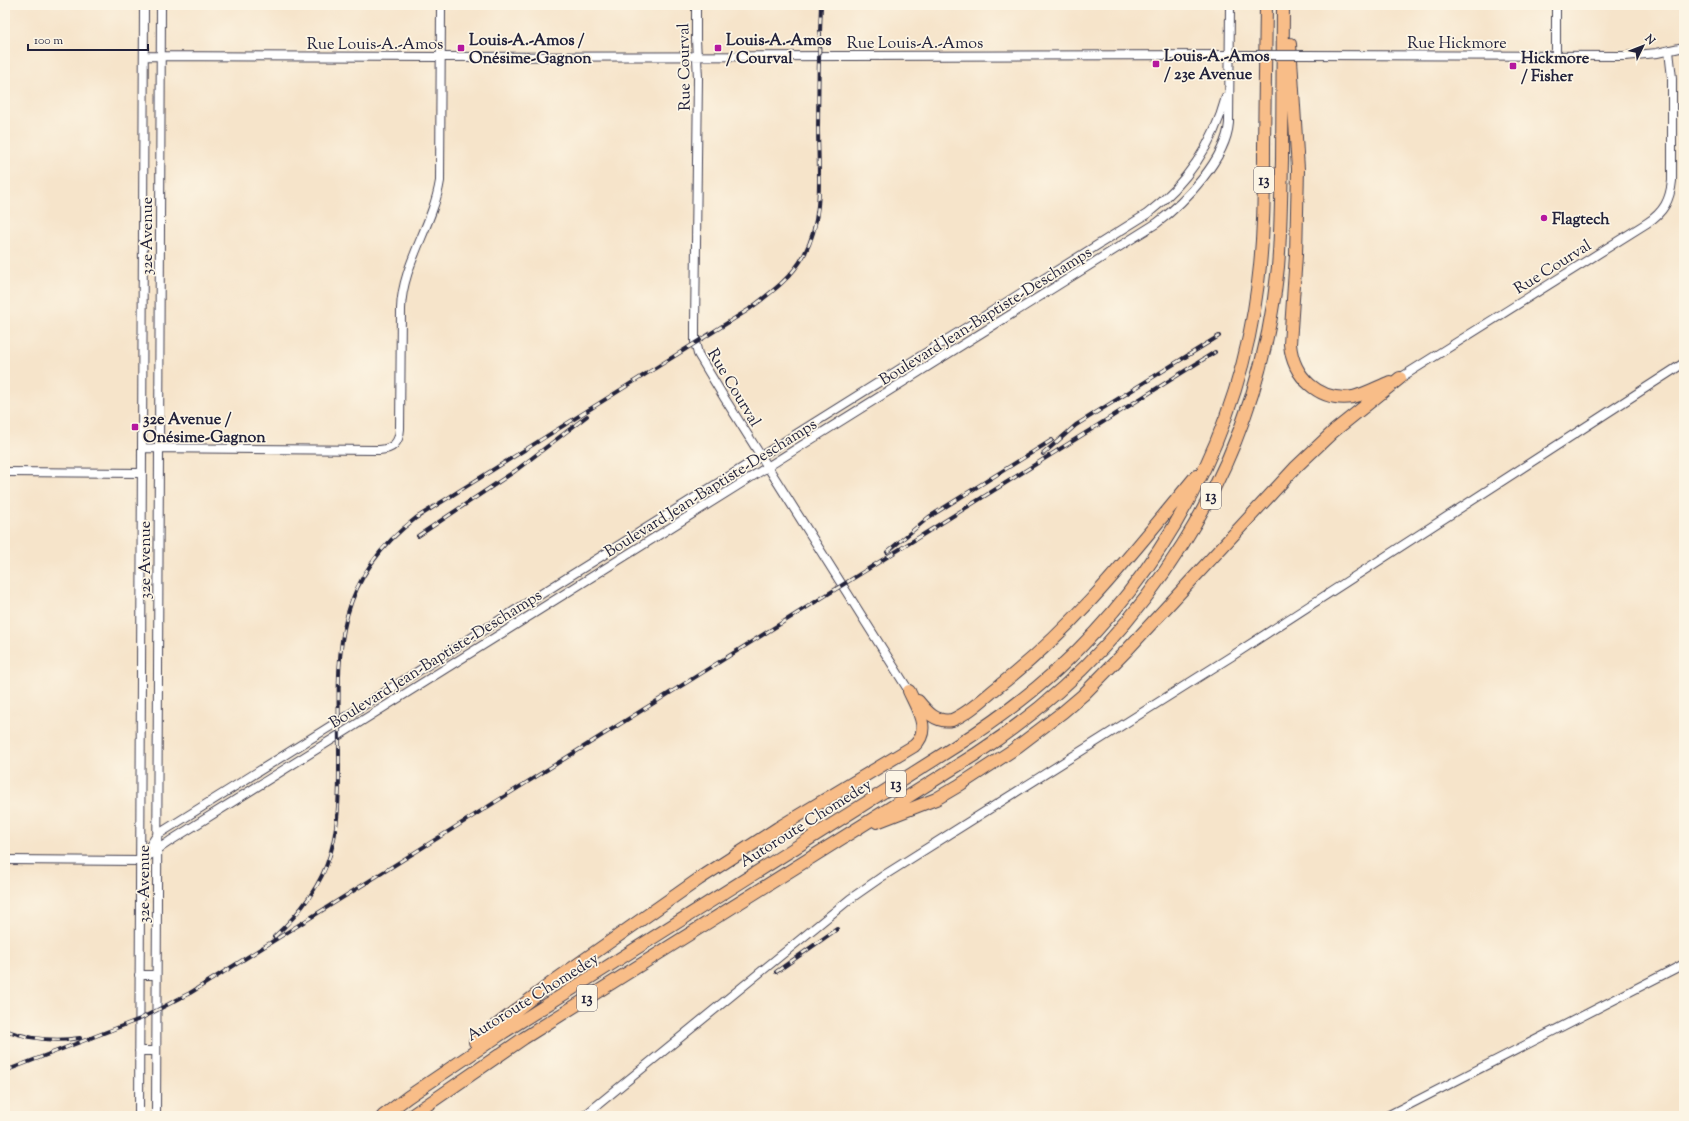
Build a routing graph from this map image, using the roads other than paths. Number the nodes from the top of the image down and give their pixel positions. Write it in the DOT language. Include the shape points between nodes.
graph roads {
  1 [pos="144,5"];
  2 [pos="161,5"];
  3 [pos="441,5"];
  4 [pos="696,5"];
  5 [pos="1230,5"];
  6 [pos="1266,5"];
  7 [pos="1283,5"];
  8 [pos="1287,5"];
  9 [pos="1556,5"];
  10 [pos="1684,47"];
  11 [pos="1669,51"];
  12 [pos="1230,55"];
  13 [pos="144,56"];
  14 [pos="160,56"];
  15 [pos="1556,56"];
  16 [pos="441,57"];
  17 [pos="697,57"];
  18 [pos="1228,86"];
  19 [pos="1684,363"];
  20 [pos="1400,378"];
  21 [pos="142,448"];
  22 [pos="159,449"];
  23 [pos="762,456"];
  24 [pos="1209,460"];
  25 [pos="768,466"];
  26 [pos="5,472"];
  27 [pos="142,473"];
  28 [pos="646,529"];
  29 [pos="652,540"];
  30 [pos="909,691"];
  31 [pos="314,736"];
  32 [pos="321,746"];
  33 [pos="850,833"];
  34 [pos="157,836"];
  35 [pos="157,850"];
  36 [pos="5,860"];
  37 [pos="141,861"];
  38 [pos="1684,964"];
  39 [pos="139,975"];
  40 [pos="156,975"];
  41 [pos="139,1051"];
  42 [pos="156,1051"];
  43 [pos="408,1097"];
  44 [pos="139,1116"];
  45 [pos="156,1116"];
  46 [pos="383,1116"];
  47 [pos="411,1116"];
  48 [pos="584,1116"];
  49 [pos="1387,1116"];
  1 -- 13 [label="street, 32e Avenue"];
  2 -- 14 [label="street, 32e Avenue"];
  3 -- 16 [label="street"];
  4 -- 17 [label="street, Rue Courval"];
  5 -- 12 [label="street, Boulevard Jean-Baptiste-Deschamps"];
  6 -- 24 [label="highway, Autoroute Chomedey / 13" via="1264,220 1258,285 1240,372"];
  7 -- 33 [label="highway, Autoroute Chomedey / 13" via="1281,225 1271,317 1246,413 1230,456 1208,501 1179,552 1142,604 1068,684 1001,737"];
  8 -- 20 [label="highway" via="1298,161 1297,236 1290,344 1292,358 1306,382 1330,396 1358,396"];
  9 -- 15 [label="street"];
  10 -- 11 [label="street, Rue Hickmore"];
  11 -- 15 [label="street, Rue Hickmore" via="1635,55"];
  11 -- 20 [label="street, Rue Courval" via="1672,78 1672,181 1670,197 1664,208 1648,223"];
  12 -- 15 [label="street, Rue Hickmore, bridge"];
  12 -- 17 [label="street, Rue Louis-A.-Amos"];
  12 -- 18 [label="street, Boulevard Jean-Baptiste-Deschamps"];
  13 -- 14 [label="street, Rue Louis-A.-Amos"];
  13 -- 21 [label="street, 32e Avenue"];
  14 -- 16 [label="street, Rue Louis-A.-Amos"];
  14 -- 22 [label="street, 32e Avenue"];
  16 -- 17 [label="street, Rue Louis-A.-Amos"];
  16 -- 22 [label="street" via="440,181 434,208 402,291 400,424 397,442 379,450"];
  17 -- 23 [label="street, Rue Courval" via="696,349 720,392"];
  18 -- 23 [label="street, Boulevard Jean-Baptiste-Deschamps" via="1216,127 1199,159 1179,185 1155,207 1132,224"];
  18 -- 25 [label="street, Boulevard Jean-Baptiste-Deschamps" via="1228,130 1224,144 1198,184 1165,217"];
  19 -- 48 [label="street" via="1232,656 882,876 850,899"];
  20 -- 33 [label="highway" via="1347,420 1296,467 1127,650 1063,712 1014,750 936,799"];
  21 -- 22 [label="street"];
  21 -- 27 [label="street, 32e Avenue"];
  22 -- 34 [label="street, 32e Avenue"];
  23 -- 25 [label="street, Rue Courval"];
  23 -- 28 [label="street, Boulevard Jean-Baptiste-Deschamps"];
  24 -- 30 [label="highway" via="1097,596 1043,649 989,694 957,718 944,721 932,717"];
  24 -- 43 [label="highway, Autoroute Chomedey / 13" via="1173,529 1134,585 1078,650 1022,700 956,746 504,1032"];
  25 -- 29 [label="street, Boulevard Jean-Baptiste-Deschamps"];
  25 -- 30 [label="street, Rue Courval"];
  26 -- 27 [label="street"];
  27 -- 37 [label="street, 32e Avenue"];
  28 -- 29 [label="street"];
  28 -- 31 [label="street, Boulevard Jean-Baptiste-Deschamps"];
  29 -- 32 [label="street, Boulevard Jean-Baptiste-Deschamps"];
  30 -- 43 [label="highway" via="923,728 920,739 914,746 699,879 531,998"];
  31 -- 32 [label="street"];
  31 -- 34 [label="street, Boulevard Jean-Baptiste-Deschamps"];
  32 -- 35 [label="street, Boulevard Jean-Baptiste-Deschamps"];
  33 -- 47 [label="highway, Autoroute Chomedey / 13" via="524,1038"];
  34 -- 35 [label="street, 32e Avenue"];
  34 -- 37 [label="street, Boulevard Jean-Baptiste-Deschamps"];
  35 -- 37 [label="street, Boulevard Jean-Baptiste-Deschamps"];
  35 -- 40 [label="street, 32e Avenue"];
  36 -- 37 [label="street"];
  37 -- 39 [label="street, 32e Avenue"];
  38 -- 49 [label="street"];
  39 -- 40 [label="street"];
  39 -- 41 [label="street, 32e Avenue"];
  40 -- 42 [label="street, 32e Avenue"];
  41 -- 42 [label="street"];
  41 -- 44 [label="street, 32e Avenue"];
  42 -- 45 [label="street, 32e Avenue"];
  43 -- 46 [label="highway, Autoroute Chomedey / 13"];
}
